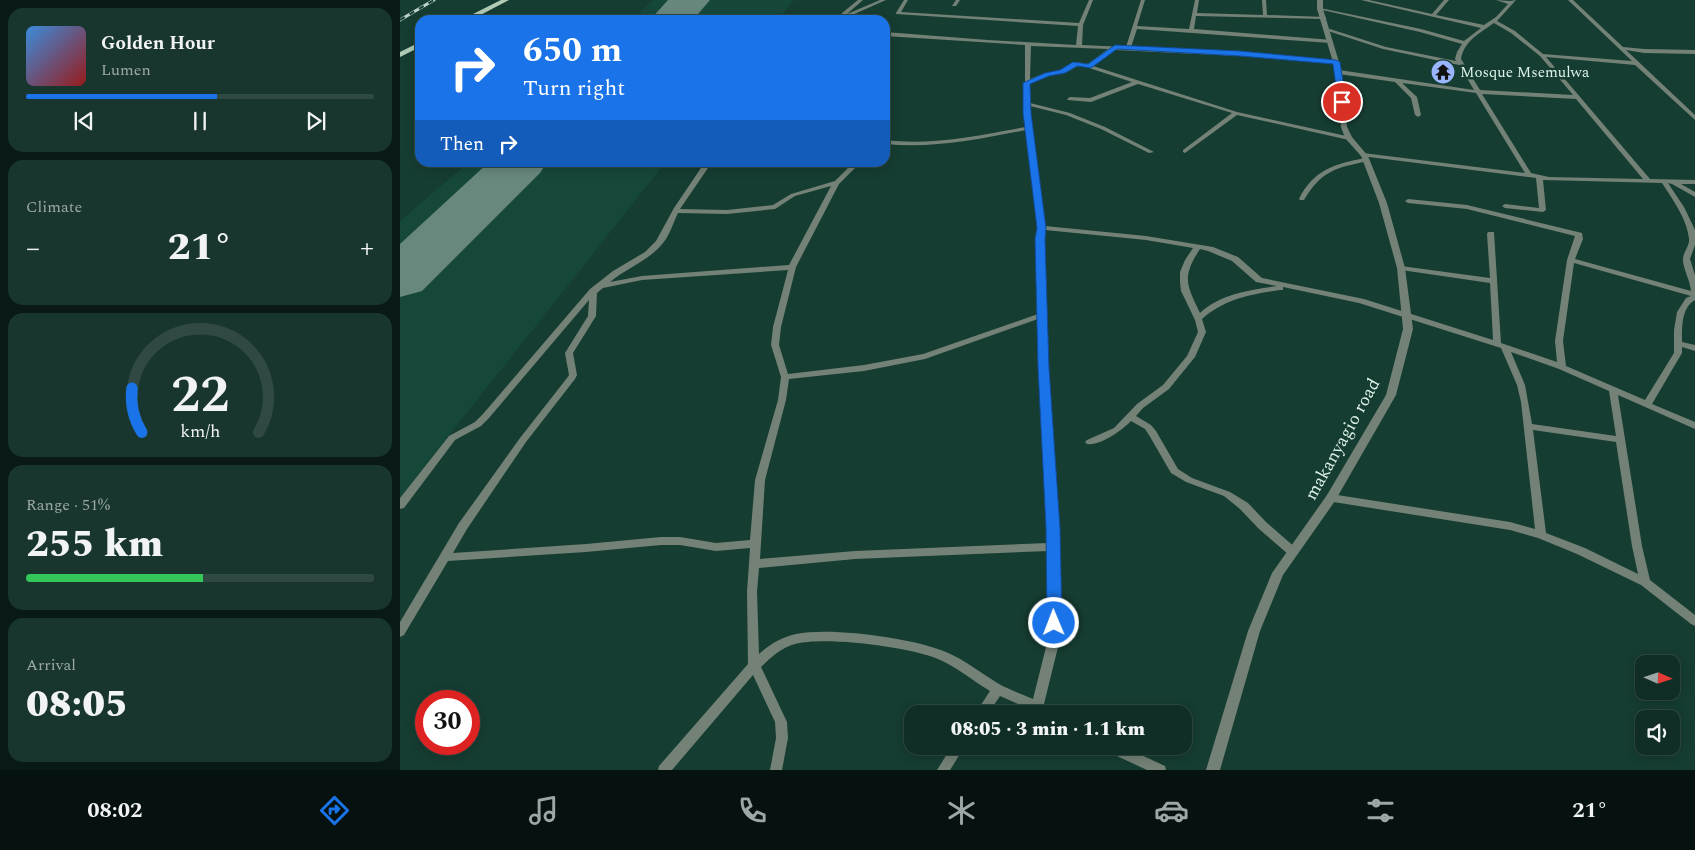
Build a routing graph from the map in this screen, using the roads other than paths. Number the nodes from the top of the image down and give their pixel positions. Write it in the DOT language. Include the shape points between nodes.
graph roads {
  1 [pos="506,0"];
  2 [pos="861,0"];
  3 [pos="884,0"];
  4 [pos="906,0"];
  5 [pos="958,0"];
  6 [pos="1091,0"];
  7 [pos="1144,0"];
  8 [pos="1197,0"];
  9 [pos="1264,0"];
  10 [pos="1363,0"];
  11 [pos="1447,0"];
  12 [pos="1498,0"];
  13 [pos="1570,0"];
  14 [pos="1513,1"];
  15 [pos="954,5"];
  16 [pos="1321,9"];
  17 [pos="1194,14"];
  18 [pos="1434,14"];
  19 [pos="475,15"];
  20 [pos="843,15"];
  21 [pos="849,15"];
  22 [pos="1265,15"];
  23 [pos="1493,21"];
  24 [pos="1081,25"];
  25 [pos="1484,26"];
  26 [pos="1135,27"];
  27 [pos="1191,30"];
  28 [pos="1328,30"];
  29 [pos="890,34"];
  30 [pos="1330,42"];
  31 [pos="1465,43"];
  32 [pos="1028,44"];
  33 [pos="1079,45"];
  34 [pos="415,47"];
  35 [pos="1115,47"];
  36 [pos="1128,48"];
  37 [pos="1620,48"];
  38 [pos="1695,52"];
  39 [pos="400,55"];
  40 [pos="1542,55"];
  41 [pos="1459,63"];
  42 [pos="1635,63"];
  43 [pos="1089,66"];
  44 [pos="1338,67"];
  45 [pos="1394,79"];
  46 [pos="1137,82"];
  47 [pos="1026,83"];
  48 [pos="1478,92"];
  49 [pos="1577,97"];
  50 [pos="1070,99"];
  51 [pos="1026,104"];
  52 [pos="1236,113"];
  53 [pos="1418,115"];
  54 [pos="1695,118"];
  55 [pos="1029,128"];
  56 [pos="1349,138"];
  57 [pos="890,142"];
  58 [pos="1185,151"];
  59 [pos="1151,152"];
  60 [pos="1364,157"];
  61 [pos="706,167"];
  62 [pos="853,167"];
  63 [pos="1536,177"];
  64 [pos="837,182"];
  65 [pos="1649,182"];
  66 [pos="1664,182"];
  67 [pos="1673,182"];
  68 [pos="1695,182"];
  69 [pos="1695,196"];
  70 [pos="1302,198"];
  71 [pos="1408,201"];
  72 [pos="1506,206"];
  73 [pos="676,210"];
  74 [pos="1042,228"];
  75 [pos="1491,234"];
  76 [pos="1198,247"];
  77 [pos="1692,252"];
  78 [pos="1571,260"];
  79 [pos="792,267"];
  80 [pos="1401,268"];
  81 [pos="1494,281"];
  82 [pos="1285,287"];
  83 [pos="596,289"];
  84 [pos="1695,296"];
  85 [pos="1407,314"];
  86 [pos="1042,316"];
  87 [pos="1198,319"];
  88 [pos="1678,344"];
  89 [pos="1501,345"];
  90 [pos="1695,348"];
  91 [pos="1562,367"];
  92 [pos="785,377"];
  93 [pos="1613,389"];
  94 [pos="1647,405"];
  95 [pos="1130,416"];
  96 [pos="1528,426"];
  97 [pos="1695,426"];
  98 [pos="1621,440"];
  99 [pos="1090,442"];
  100 [pos="1331,498"];
  101 [pos="400,505"];
  102 [pos="1541,535"];
  103 [pos="756,544"];
  104 [pos="1053,547"];
  105 [pos="1293,552"];
  106 [pos="445,557"];
  107 [pos="754,564"];
  108 [pos="1645,582"];
  109 [pos="1695,621"];
  110 [pos="400,632"];
  111 [pos="754,665"];
  112 [pos="998,690"];
  113 [pos="987,705"];
  114 [pos="1038,705"];
  115 [pos="953,755"];
  116 [pos="1128,755"];
  117 [pos="664,770"];
  118 [pos="776,770"];
  119 [pos="943,770"];
  120 [pos="1160,770"];
  121 [pos="1213,770"];
  1 -- 19 [label="main road"];
  2 -- 20 [label="street"];
  3 -- 21 [label="street"];
  4 -- 24 [label="street" via="898,13"];
  5 -- 15 [label="street"];
  6 -- 24 [label="street"];
  7 -- 26 [label="street"];
  8 -- 17 [label="street"];
  9 -- 22 [label="street"];
  10 -- 18 [label="street"];
  11 -- 18 [label="street"];
  12 -- 14 [label="street"];
  13 -- 37 [label="street"];
  14 -- 23 [label="street"];
  16 -- 22 [label="street"];
  16 -- 28 [label="street, makanyagio road"];
  16 -- 31 [label="street"];
  17 -- 22 [label="street"];
  17 -- 27 [label="street"];
  18 -- 25 [label="street"];
  23 -- 25 [label="street"];
  23 -- 40 [label="street" via="1514,32"];
  24 -- 33 [label="street"];
  25 -- 31 [label="street"];
  26 -- 27 [label="street"];
  26 -- 36 [label="street"];
  27 -- 30 [label="street"];
  28 -- 30 [label="street, makanyagio road"];
  28 -- 41 [label="street" via="1385,48"];
  29 -- 32 [label="street"];
  30 -- 44 [label="street, makanyagio road"];
  31 -- 41 [label="street" via="1458,55"];
  32 -- 33 [label="street"];
  32 -- 47 [label="street"];
  33 -- 35 [label="street"];
  34 -- 39 [label="main road"];
  35 -- 36 [label="street"];
  35 -- 43 [label="street"];
  36 -- 44 [label="street" via="1240,54"];
  37 -- 38 [label="street" via="1644,52"];
  37 -- 42 [label="street"];
  40 -- 42 [label="street"];
  40 -- 49 [label="street"];
  41 -- 48 [label="street"];
  42 -- 54 [label="street"];
  43 -- 46 [label="street"];
  43 -- 47 [label="street" via="1076,64 1062,72"];
  44 -- 45 [label="street"];
  44 -- 56 [label="street, makanyagio road" via="1344,127"];
  45 -- 48 [label="street"];
  45 -- 53 [label="street" via="1414,97"];
  46 -- 50 [label="street" via="1091,100"];
  46 -- 52 [label="street"];
  47 -- 51 [label="street"];
  48 -- 49 [label="street"];
  48 -- 63 [label="street" via="1525,167"];
  49 -- 65 [label="street"];
  51 -- 55 [label="street"];
  51 -- 59 [label="street" via="1068,114"];
  52 -- 56 [label="street"];
  52 -- 58 [label="street"];
  55 -- 57 [label="street" via="942,142"];
  55 -- 74 [label="street"];
  56 -- 60 [label="street, makanyagio road"];
  60 -- 63 [label="street"];
  60 -- 70 [label="street" via="1324,171 1305,190"];
  60 -- 80 [label="street, makanyagio road" via="1383,203"];
  61 -- 73 [label="street"];
  62 -- 64 [label="street"];
  63 -- 65 [label="street"];
  63 -- 72 [label="street" via="1543,210"];
  64 -- 73 [label="street" via="793,195 775,207 727,212"];
  64 -- 79 [label="street"];
  65 -- 66 [label="street"];
  66 -- 67 [label="street"];
  66 -- 77 [label="street" via="1681,207 1691,230"];
  67 -- 68 [label="street"];
  67 -- 69 [label="street"];
  71 -- 78 [label="street" via="1467,207 1572,232 1580,237"];
  73 -- 83 [label="street" via="659,244"];
  74 -- 76 [label="street" via="1146,238"];
  74 -- 86 [label="street"];
  75 -- 81 [label="street"];
  76 -- 82 [label="street" via="1222,253 1259,280"];
  76 -- 87 [label="street" via="1182,282"];
  77 -- 84 [label="street" via="1687,265"];
  78 -- 84 [label="street"];
  78 -- 91 [label="street" via="1559,341"];
  79 -- 83 [label="street" via="642,278"];
  79 -- 92 [label="street" via="775,345"];
  80 -- 81 [label="street"];
  80 -- 85 [label="street, makanyagio road"];
  81 -- 89 [label="street"];
  82 -- 85 [label="street" via="1350,298"];
  82 -- 87 [label="street" via="1252,292 1216,303"];
  83 -- 101 [label="street" via="486,416 452,438"];
  83 -- 106 [label="street" via="592,316 569,353 571,379 523,440"];
  84 -- 88 [label="street" via="1681,312"];
  85 -- 89 [label="street"];
  85 -- 100 [label="street, makanyagio road" via="1408,329 1391,395"];
  86 -- 92 [label="street" via="925,356 864,368"];
  86 -- 104 [label="street"];
  87 -- 95 [label="street" via="1202,332 1191,357 1166,387"];
  88 -- 90 [label="street"];
  88 -- 94 [label="street" via="1674,361"];
  89 -- 91 [label="street"];
  89 -- 96 [label="street" via="1521,385"];
  91 -- 93 [label="street"];
  92 -- 103 [label="street" via="782,400 760,480"];
  93 -- 94 [label="street"];
  93 -- 98 [label="street"];
  94 -- 97 [label="street"];
  95 -- 99 [label="street" via="1118,430"];
  95 -- 105 [label="street" via="1148,426 1174,471 1227,494"];
  96 -- 98 [label="street"];
  96 -- 102 [label="street"];
  98 -- 108 [label="street" via="1636,546"];
  100 -- 102 [label="street" via="1510,526"];
  100 -- 105 [label="street, makanyagio road"];
  102 -- 108 [label="street"];
  103 -- 106 [label="street" via="716,547 680,541 653,542"];
  103 -- 107 [label="street"];
  104 -- 107 [label="street"];
  104 -- 114 [label="street" via="1055,635"];
  105 -- 121 [label="street, makanyagio road" via="1278,573 1254,631"];
  106 -- 110 [label="street"];
  107 -- 111 [label="street"];
  108 -- 109 [label="street"];
  111 -- 112 [label="street" via="795,638 810,636 876,641 953,660"];
  111 -- 117 [label="street"];
  111 -- 118 [label="street" via="780,722 782,738"];
  112 -- 113 [label="street"];
  112 -- 114 [label="street"];
  115 -- 119 [label="street"];
  116 -- 120 [label="street"];
}
